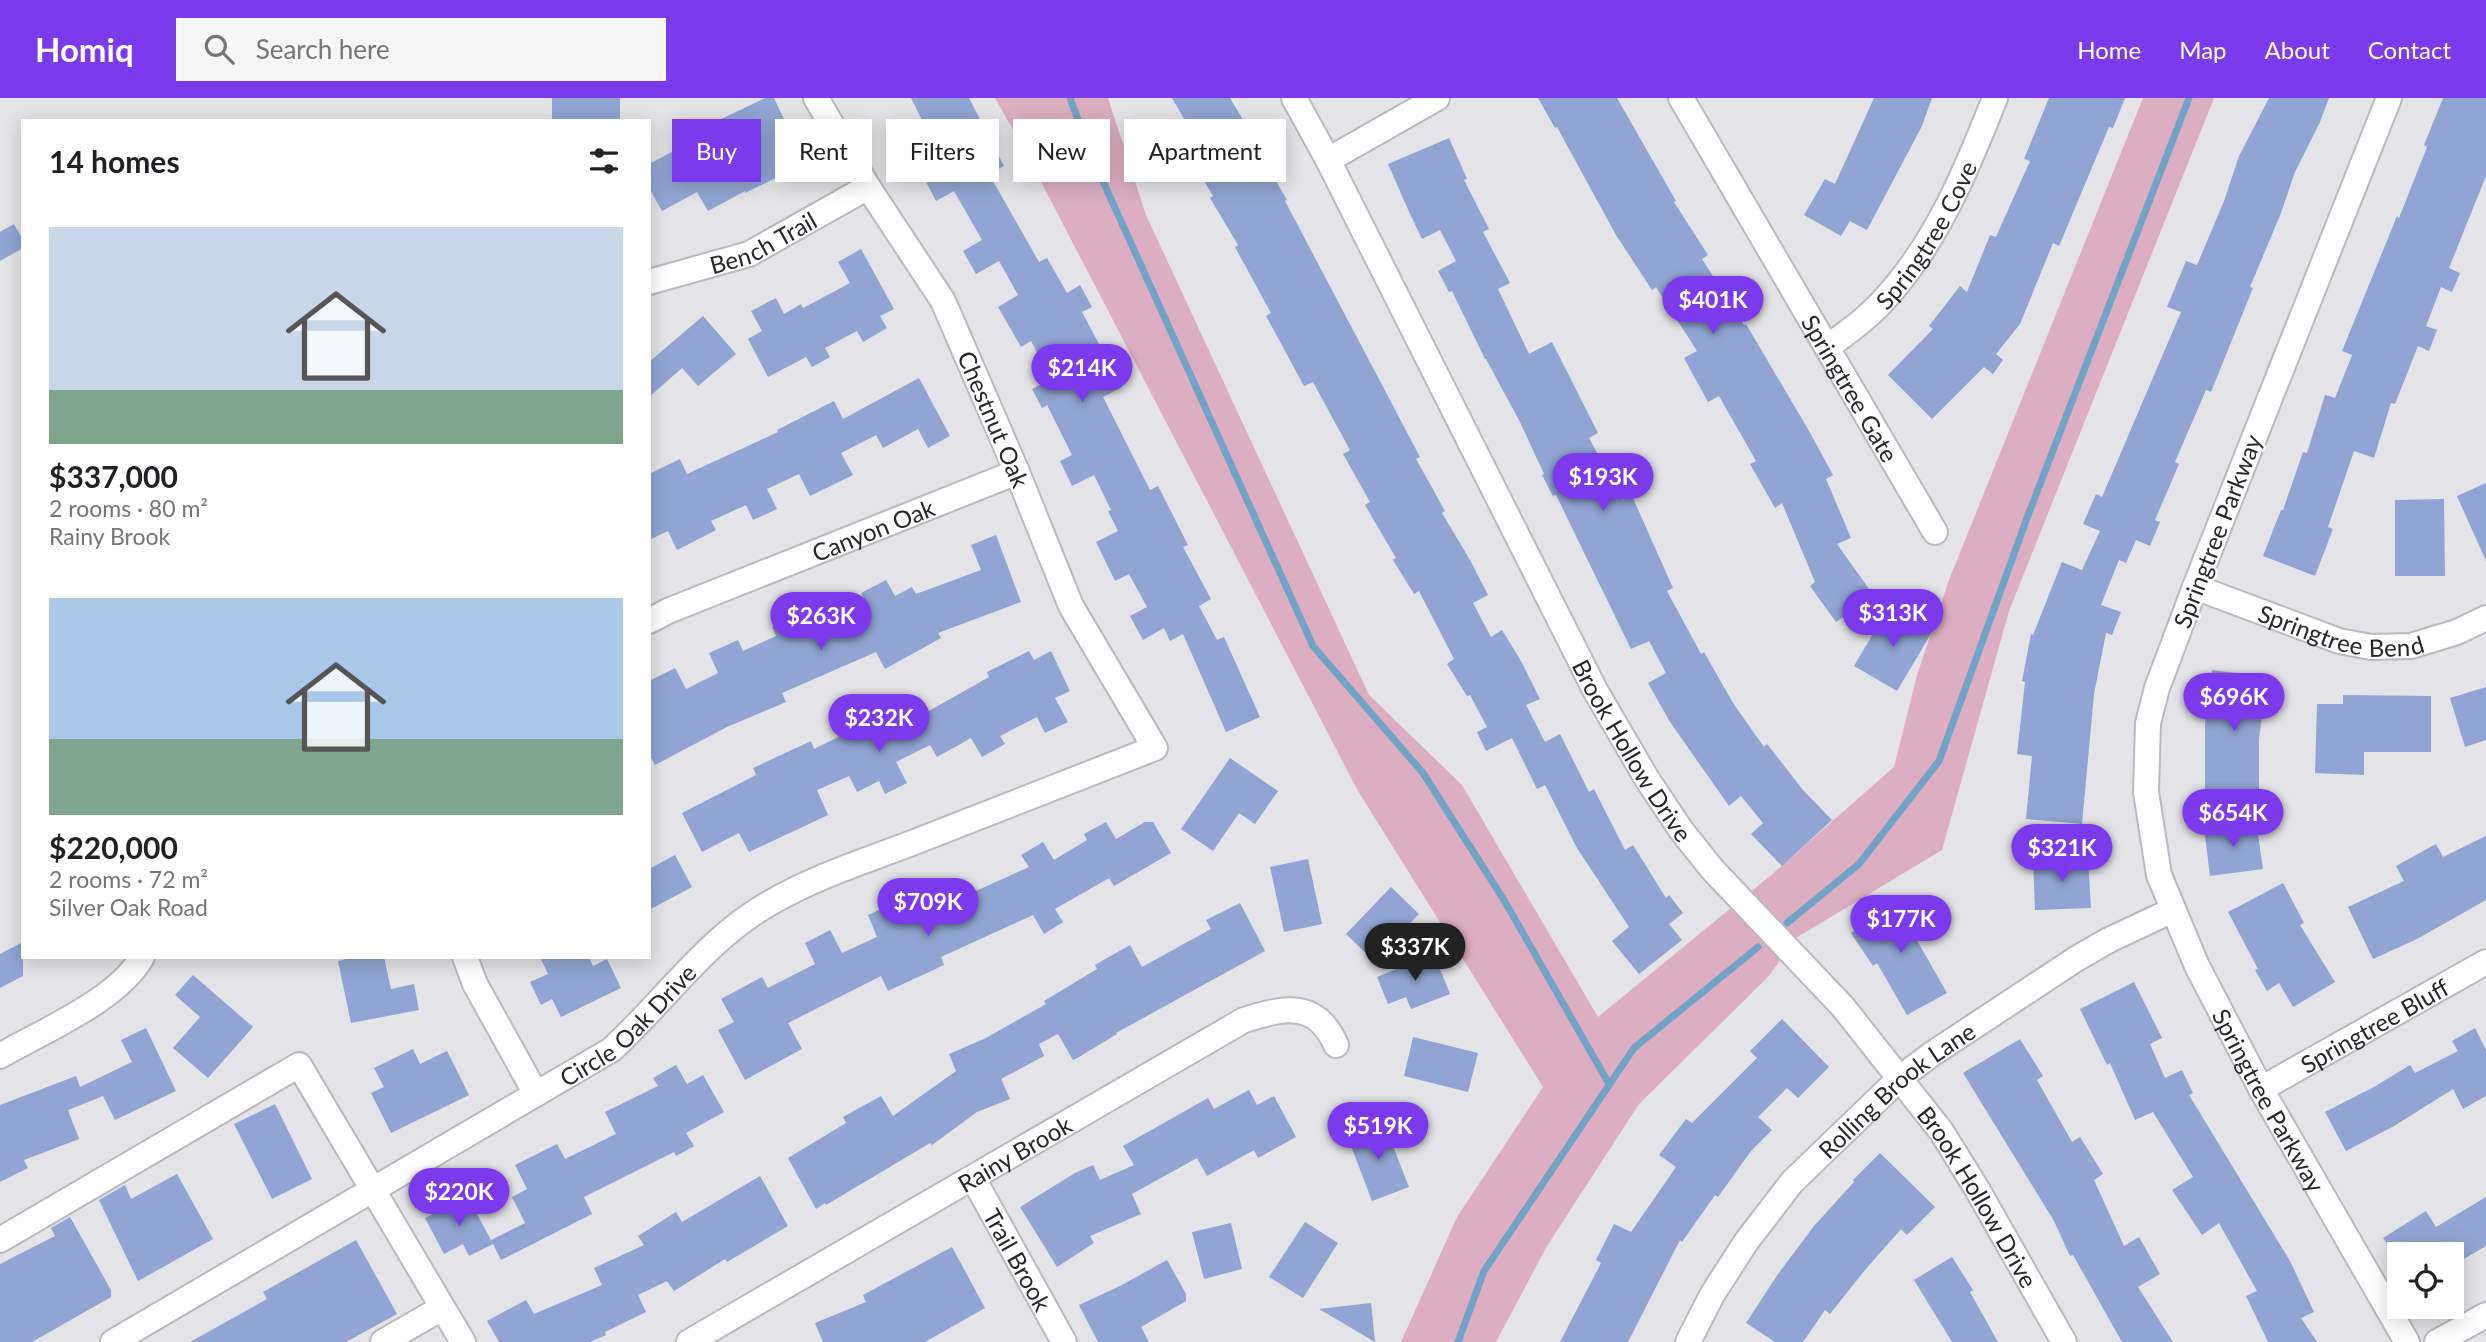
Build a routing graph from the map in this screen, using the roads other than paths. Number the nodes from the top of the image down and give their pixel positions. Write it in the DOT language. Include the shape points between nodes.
graph roads {
  1 [pos="816,98"];
  2 [pos="1294,98"];
  3 [pos="1437,98"];
  4 [pos="1681,98"];
  5 [pos="1995,98"];
  6 [pos="2389,98"];
  7 [pos="1328,159"];
  8 [pos="868,187"];
  9 [pos="651,281"];
  10 [pos="1827,348"];
  11 [pos="1017,472"];
  12 [pos="1935,532"];
  13 [pos="2195,587"];
  14 [pos="2486,618"];
  15 [pos="651,620"];
  16 [pos="1155,748"];
  17 [pos="2173,910"];
  18 [pos="141,959"];
  19 [pos="466,959"];
  20 [pos="2486,962"];
  21 [pos="1336,1045"];
  22 [pos="0,1056"];
  23 [pos="1900,1078"];
  24 [pos="2261,1089"];
  25 [pos="537,1094"];
  26 [pos="973,1178"];
  27 [pos="373,1190"];
  28 [pos="0,1240"];
  29 [pos="442,1308"];
  30 [pos="2486,1315"];
  31 [pos="113,1342"];
  32 [pos="383,1342"];
  33 [pos="463,1342"];
  34 [pos="689,1342"];
  35 [pos="1064,1342"];
  36 [pos="1688,1342"];
  37 [pos="2064,1342"];
  38 [pos="2407,1342"];
  39 [pos="2437,1342"];
  1 -- 8 [label="street, Chestnut Oak"];
  2 -- 7 [label="street, Brook Hollow Drive"];
  3 -- 7 [label="street"];
  4 -- 10 [label="street, Springtree Gate"];
  5 -- 10 [label="street, Springtree Cove" via="1942,219 1882,302"];
  6 -- 13 [label="street, Springtree Parkway"];
  7 -- 23 [label="street, Brook Hollow Drive" via="1595,690 1647,779 1712,869 1843,1007"];
  8 -- 9 [label="street, Bench Trail" via="749,254"];
  8 -- 11 [label="street, Chestnut Oak" via="943,301"];
  10 -- 12 [label="street, Springtree Gate"];
  11 -- 15 [label="street, Canyon Oak"];
  11 -- 16 [label="street, Chestnut Oak" via="1071,606"];
  13 -- 14 [label="street, Springtree Bend" via="2339,641 2371,647 2411,646"];
  13 -- 17 [label="street, Springtree Parkway" via="2148,723 2146,792 2151,830 2159,875"];
  16 -- 25 [label="street, Circle Oak Drive" via="827,876 770,903 726,933 611,1050"];
  17 -- 23 [label="street, Rolling Brook Lane" via="2076,959"];
  17 -- 24 [label="street, Springtree Parkway"];
  18 -- 22 [label="street" via="133,973 103,997"];
  19 -- 25 [label="street"];
  20 -- 24 [label="street, Springtree Bluff"];
  21 -- 26 [label="street, Rainy Brook" via="1317,1018 1300,1011 1280,1009 1244,1020"];
  23 -- 36 [label="street, Rolling Brook Lane" via="1792,1182 1712,1295"];
  23 -- 37 [label="street, Brook Hollow Drive" via="1941,1131"];
  24 -- 38 [label="street, Springtree Parkway"];
  25 -- 27 [label="street, Circle Oak Drive"];
  26 -- 34 [label="street, Rainy Brook"];
  26 -- 35 [label="street, Trail Brook"];
  27 -- 28 [label="street" via="299,1065"];
  27 -- 29 [label="street"];
  27 -- 31 [label="street, Circle Oak Drive"];
  29 -- 32 [label="street"];
  29 -- 33 [label="street"];
  30 -- 39 [label="street"];
}
